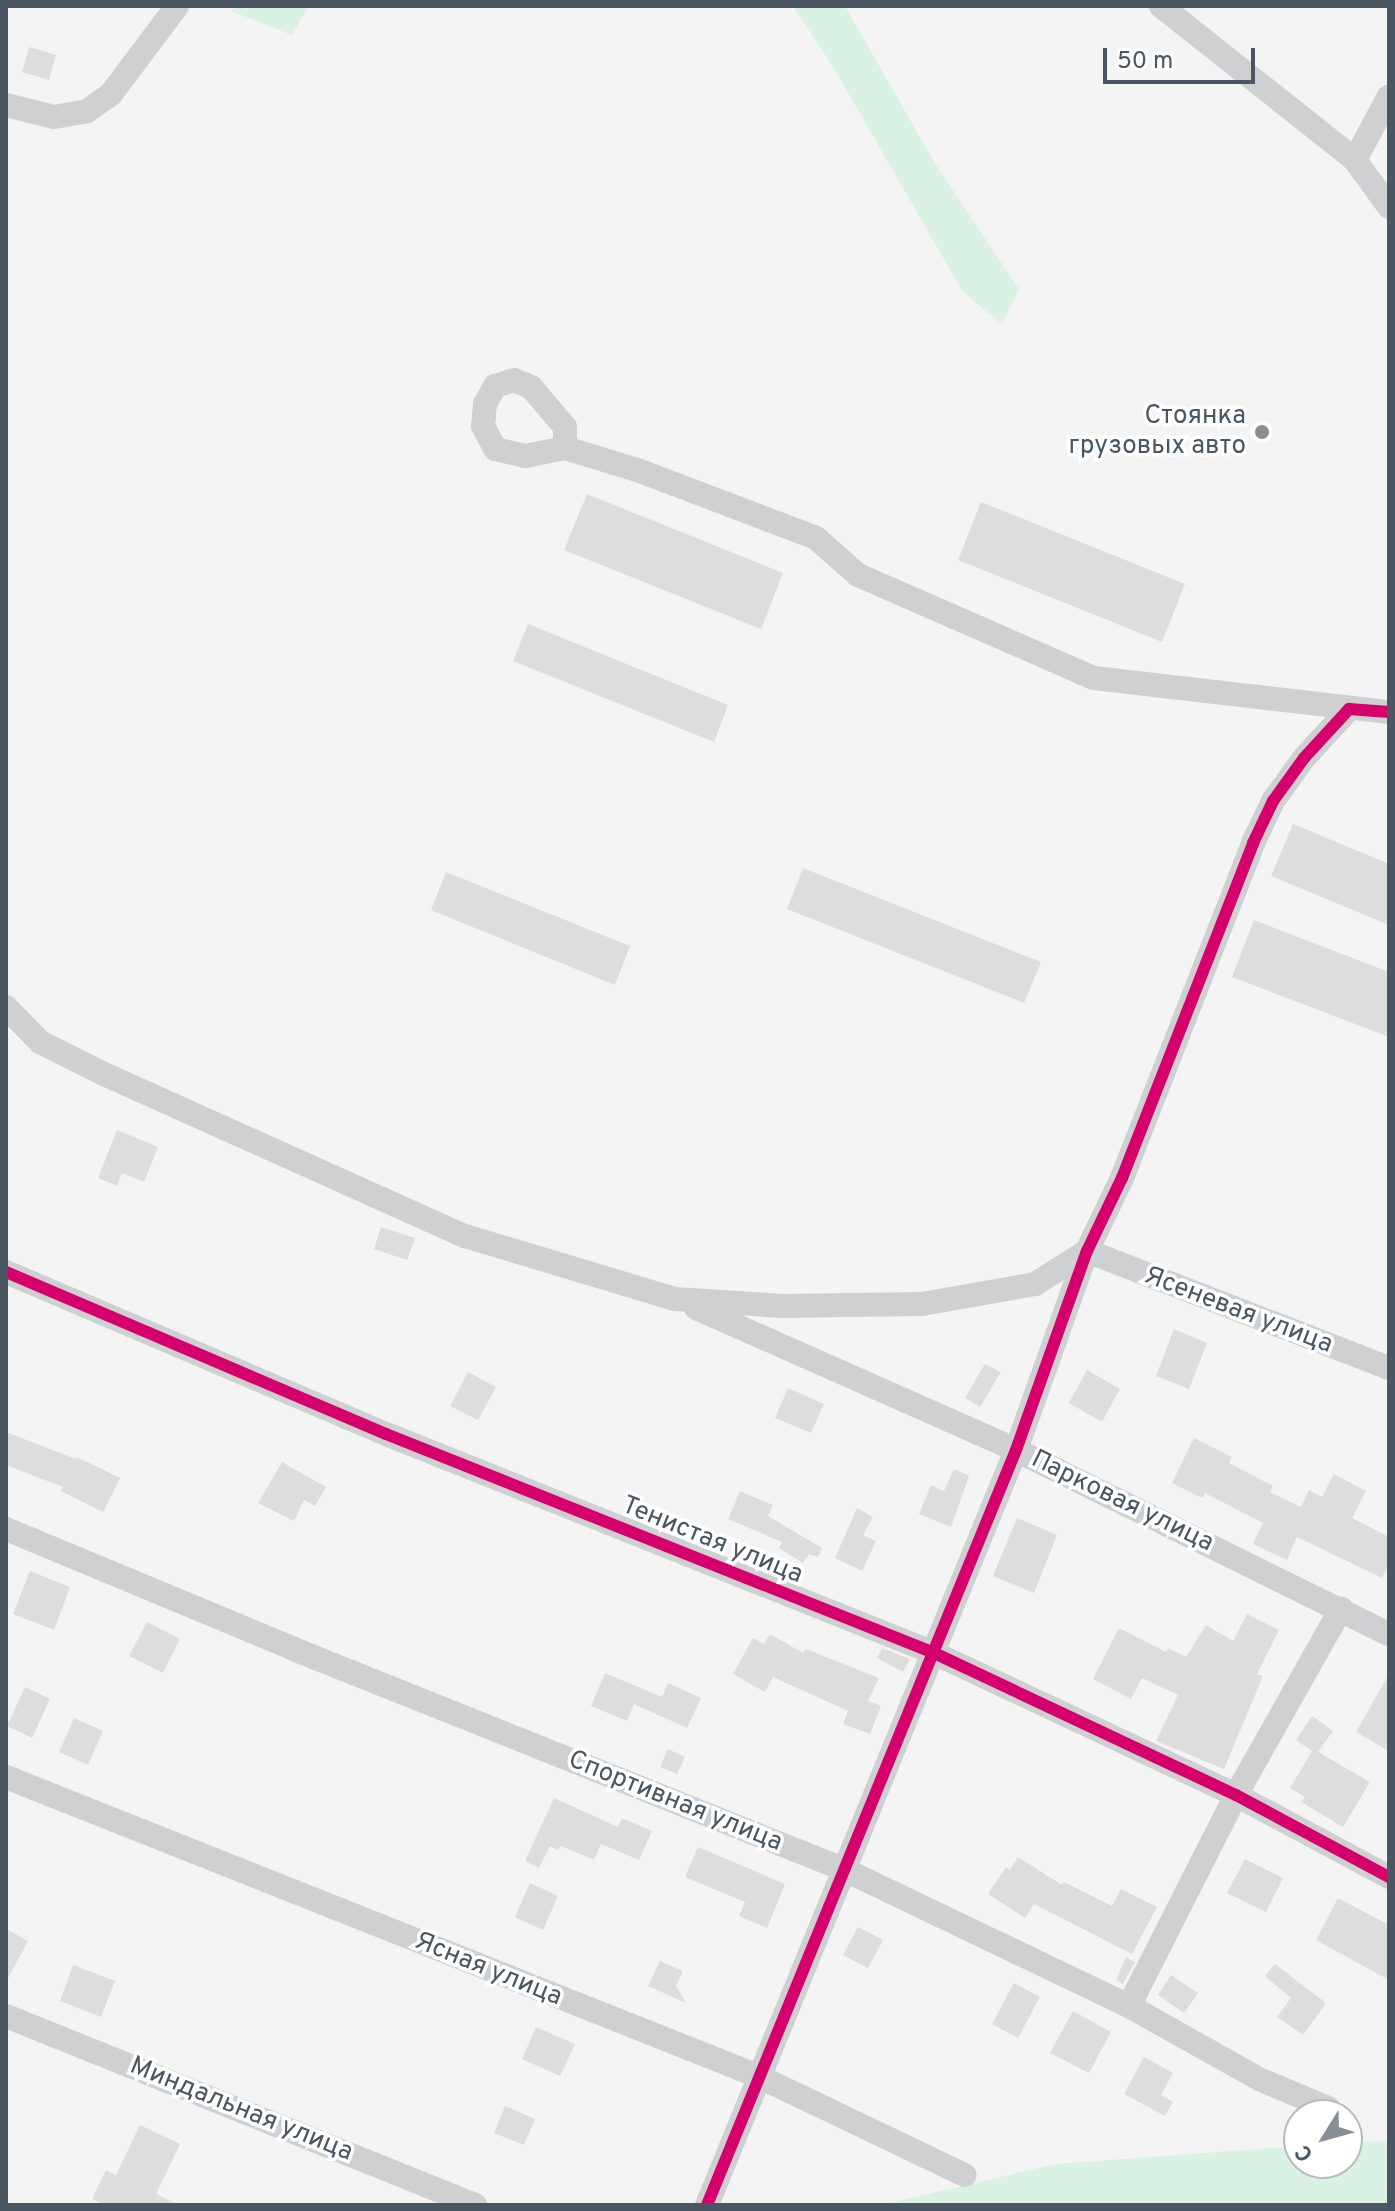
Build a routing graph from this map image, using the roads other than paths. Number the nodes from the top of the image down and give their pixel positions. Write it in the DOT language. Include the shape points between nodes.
graph roads {
  1 [pos="177,6"];
  2 [pos="1161,6"];
  3 [pos="1389,96"];
  4 [pos="6,105"];
  5 [pos="1355,160"];
  6 [pos="1389,207"];
  7 [pos="565,448"];
  8 [pos="1349,709"];
  9 [pos="1389,711"];
  10 [pos="6,1007"];
  11 [pos="6,1028"];
  12 [pos="40,1042"];
  13 [pos="1087,1251"];
  14 [pos="6,1272"];
  15 [pos="675,1299"];
  16 [pos="1389,1368"];
  17 [pos="1016,1450"];
  18 [pos="6,1529"];
  19 [pos="1341,1609"];
  20 [pos="1389,1634"];
  21 [pos="932,1652"];
  22 [pos="6,1777"];
  23 [pos="1236,1795"];
  24 [pos="843,1869"];
  25 [pos="1389,1877"];
  26 [pos="1129,2006"];
  27 [pos="6,2016"];
  28 [pos="758,2076"];
  29 [pos="1306,2099"];
  30 [pos="965,2175"];
  31 [pos="475,2205"];
  32 [pos="707,2205"];
  1 -- 4 [label="street" via="111,94 87,111 54,117"];
  2 -- 5 [label="street"];
  3 -- 5 [label="street"];
  5 -- 6 [label="street"];
  7 -- 8 [label="street" via="816,538 858,575 1094,678"];
  8 -- 9 [label="street"];
  8 -- 13 [label="street" via="1273,801 1117,1190"];
  10 -- 12 [label="street"];
  11 -- 12 [label="street"];
  12 -- 15 [label="street" via="465,1236"];
  13 -- 15 [label="street" via="1035,1284 922,1304 782,1306"];
  13 -- 16 [label="street, Ясеневая улица"];
  13 -- 17 [label="street"];
  14 -- 21 [label="street, Тенистая улица" via="386,1434"];
  15 -- 17 [label="street, Парковая улица"];
  17 -- 19 [label="street, Парковая улица"];
  17 -- 21 [label="street"];
  18 -- 24 [label="street, Спортивная улица"];
  19 -- 20 [label="street, Парковая улица"];
  19 -- 23 [label="street"];
  21 -- 23 [label="street, Тенистая улица"];
  21 -- 24 [label="street"];
  22 -- 28 [label="street, Ясная улица"];
  23 -- 25 [label="street, Тенистая улица"];
  23 -- 26 [label="street"];
  24 -- 26 [label="street, Спортивная улица"];
  24 -- 28 [label="street"];
  26 -- 29 [label="street, Спортивная улица" via="1261,2080"];
  27 -- 31 [label="street, Миндальная улица"];
  28 -- 30 [label="street, Ясная улица"];
  28 -- 32 [label="street"];
}
